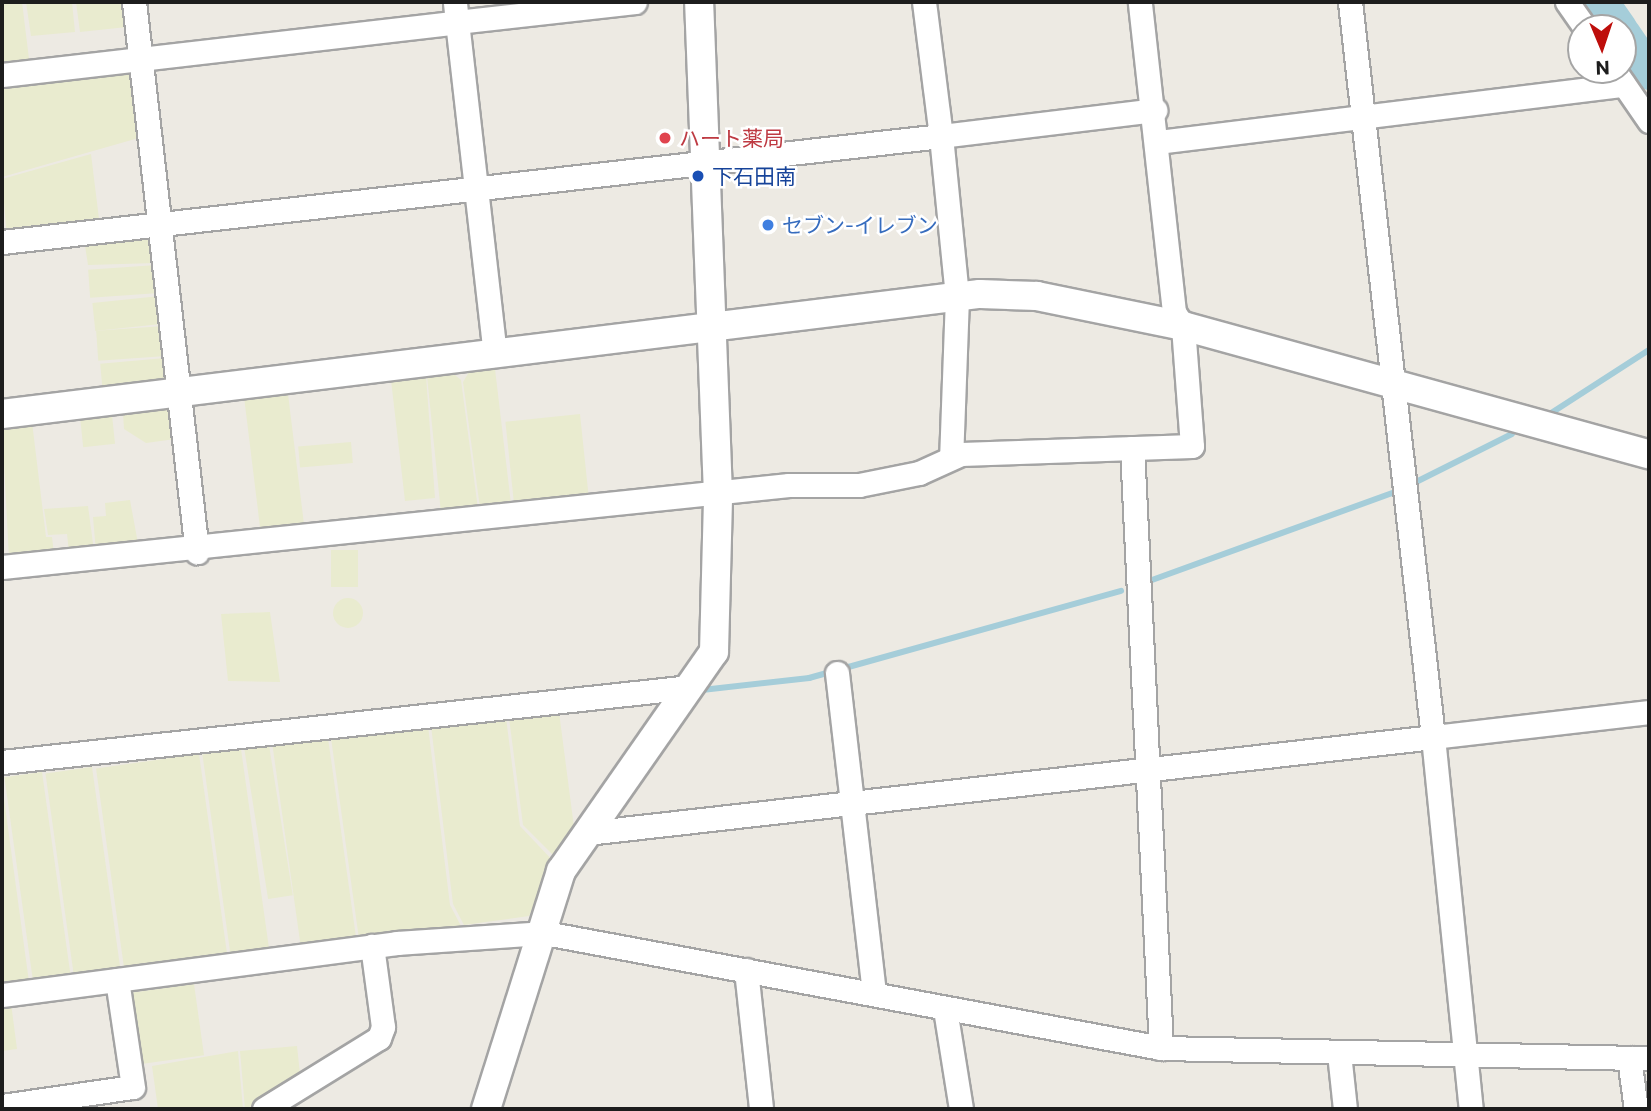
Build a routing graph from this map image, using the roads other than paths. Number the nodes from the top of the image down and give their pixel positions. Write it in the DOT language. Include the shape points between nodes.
graph roads {
  1 [pos="134,2"];
  2 [pos="635,2"];
  3 [pos="699,2"];
  4 [pos="925,2"];
  5 [pos="1140,2"];
  6 [pos="1350,2"];
  7 [pos="456,12"];
  8 [pos="141,57"];
  9 [pos="2,75"];
  10 [pos="1575,84"];
  11 [pos="1624,84"];
  12 [pos="1155,110"];
  13 [pos="1364,118"];
  14 [pos="1649,121"];
  15 [pos="941,136"];
  16 [pos="1158,142"];
  17 [pos="706,164"];
  18 [pos="478,187"];
  19 [pos="158,226"];
  20 [pos="2,242"];
  21 [pos="957,297"];
  22 [pos="1183,326"];
  23 [pos="712,329"];
  24 [pos="495,355"];
  25 [pos="1394,388"];
  26 [pos="175,393"];
  27 [pos="2,414"];
  28 [pos="1132,448"];
  29 [pos="1649,454"];
  30 [pos="951,458"];
  31 [pos="718,494"];
  32 [pos="197,552"];
  33 [pos="2,567"];
  34 [pos="837,673"];
  35 [pos="690,687"];
  36 [pos="1649,712"];
  37 [pos="1433,737"];
  38 [pos="2,762"];
  39 [pos="1143,767"];
  40 [pos="855,802"];
  41 [pos="587,833"];
  42 [pos="545,933"];
  43 [pos="372,946"];
  44 [pos="746,970"];
  45 [pos="117,980"];
  46 [pos="874,993"];
  47 [pos="2,995"];
  48 [pos="945,1009"];
  49 [pos="1161,1048"];
  50 [pos="1339,1053"];
  51 [pos="1467,1053"];
  52 [pos="1639,1058"];
  53 [pos="2,1106"];
  54 [pos="264,1109"];
  55 [pos="486,1109"];
  56 [pos="761,1109"];
  57 [pos="961,1109"];
  58 [pos="1345,1109"];
  59 [pos="1471,1109"];
  60 [pos="1636,1109"];
  1 -- 8 [label="street"];
  2 -- 7 [label="street"];
  3 -- 17 [label="street"];
  4 -- 15 [label="street"];
  5 -- 12 [label="street"];
  6 -- 13 [label="street"];
  7 -- 8 [label="street"];
  7 -- 18 [label="street"];
  8 -- 9 [label="street"];
  8 -- 19 [label="street"];
  10 -- 13 [label="street"];
  11 -- 14 [label="street"];
  12 -- 15 [label="street"];
  12 -- 16 [label="street"];
  13 -- 16 [label="street"];
  13 -- 25 [label="street"];
  15 -- 17 [label="street"];
  15 -- 21 [label="street"];
  16 -- 22 [label="street" via="1174,312"];
  17 -- 18 [label="street"];
  17 -- 23 [label="street"];
  18 -- 19 [label="street"];
  18 -- 24 [label="street"];
  19 -- 20 [label="street"];
  19 -- 26 [label="street"];
  21 -- 22 [label="street" via="1037,296"];
  21 -- 23 [label="street"];
  21 -- 30 [label="street"];
  22 -- 25 [label="street"];
  22 -- 28 [label="street" via="1192,446"];
  23 -- 24 [label="street"];
  23 -- 31 [label="street"];
  24 -- 26 [label="street"];
  25 -- 29 [label="street"];
  25 -- 37 [label="street"];
  26 -- 27 [label="street"];
  26 -- 32 [label="street"];
  28 -- 30 [label="street"];
  28 -- 39 [label="street"];
  30 -- 31 [label="street" via="859,485"];
  31 -- 32 [label="street"];
  31 -- 35 [label="street" via="718,625 714,652"];
  32 -- 33 [label="street"];
  34 -- 40 [label="street"];
  35 -- 38 [label="street"];
  35 -- 41 [label="street"];
  36 -- 37 [label="street"];
  37 -- 39 [label="street"];
  37 -- 51 [label="street"];
  39 -- 40 [label="street"];
  39 -- 49 [label="street"];
  40 -- 41 [label="street"];
  40 -- 46 [label="street"];
  41 -- 42 [label="street" via="561,871"];
  42 -- 43 [label="street"];
  42 -- 44 [label="street"];
  42 -- 55 [label="street"];
  43 -- 45 [label="street"];
  43 -- 54 [label="street" via="383,1027 379,1038"];
  44 -- 46 [label="street"];
  44 -- 56 [label="street"];
  45 -- 47 [label="street"];
  45 -- 53 [label="street" via="133,1087"];
  46 -- 48 [label="street"];
  48 -- 49 [label="street"];
  48 -- 57 [label="street"];
  49 -- 50 [label="street"];
  50 -- 51 [label="street"];
  50 -- 58 [label="street"];
  51 -- 52 [label="street"];
  51 -- 59 [label="street"];
  52 -- 60 [label="street"];
}
